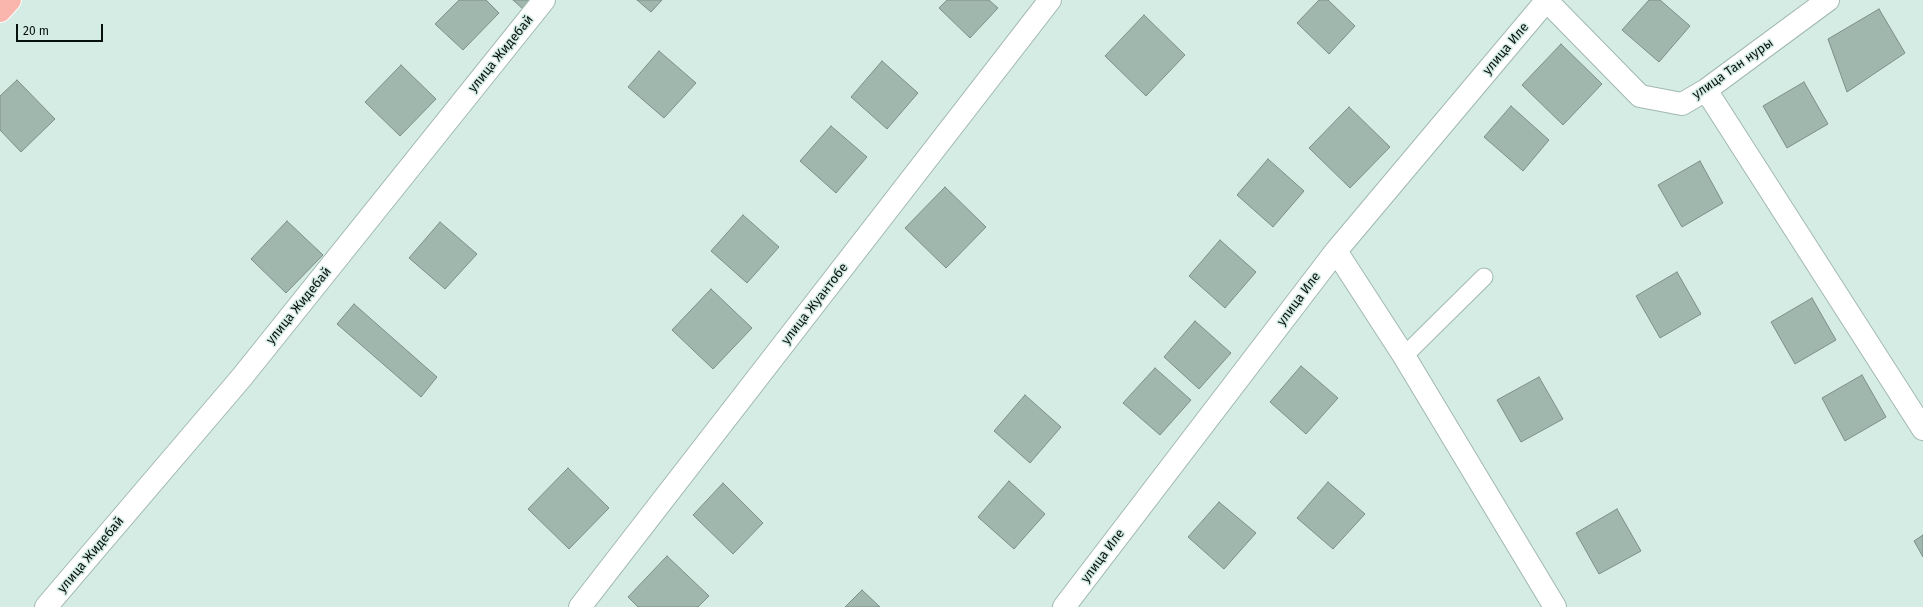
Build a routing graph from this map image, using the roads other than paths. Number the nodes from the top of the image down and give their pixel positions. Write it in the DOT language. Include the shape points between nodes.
graph roads {
  1 [pos="10,0"];
  2 [pos="544,0"];
  3 [pos="1050,0"];
  4 [pos="1547,0"];
  5 [pos="1828,0"];
  6 [pos="0,11"];
  7 [pos="1706,90"];
  8 [pos="1336,251"];
  9 [pos="1484,277"];
  10 [pos="1404,356"];
  11 [pos="1923,429"];
  12 [pos="46,607"];
  13 [pos="580,607"];
  14 [pos="1064,607"];
  15 [pos="1555,607"];
  1 -- 6 [label="main road"];
  2 -- 12 [label="street, улица Жидебай" via="242,377"];
  3 -- 13 [label="street, улица Жуантобе"];
  4 -- 7 [label="street, улица Тан нуры" via="1640,96 1682,104"];
  4 -- 8 [label="street, улица Иле"];
  5 -- 7 [label="street, улица Тан нуры"];
  7 -- 11 [label="street"];
  8 -- 10 [label="street"];
  8 -- 14 [label="street, улица Иле"];
  9 -- 10 [label="lane"];
  10 -- 15 [label="street"];
}
